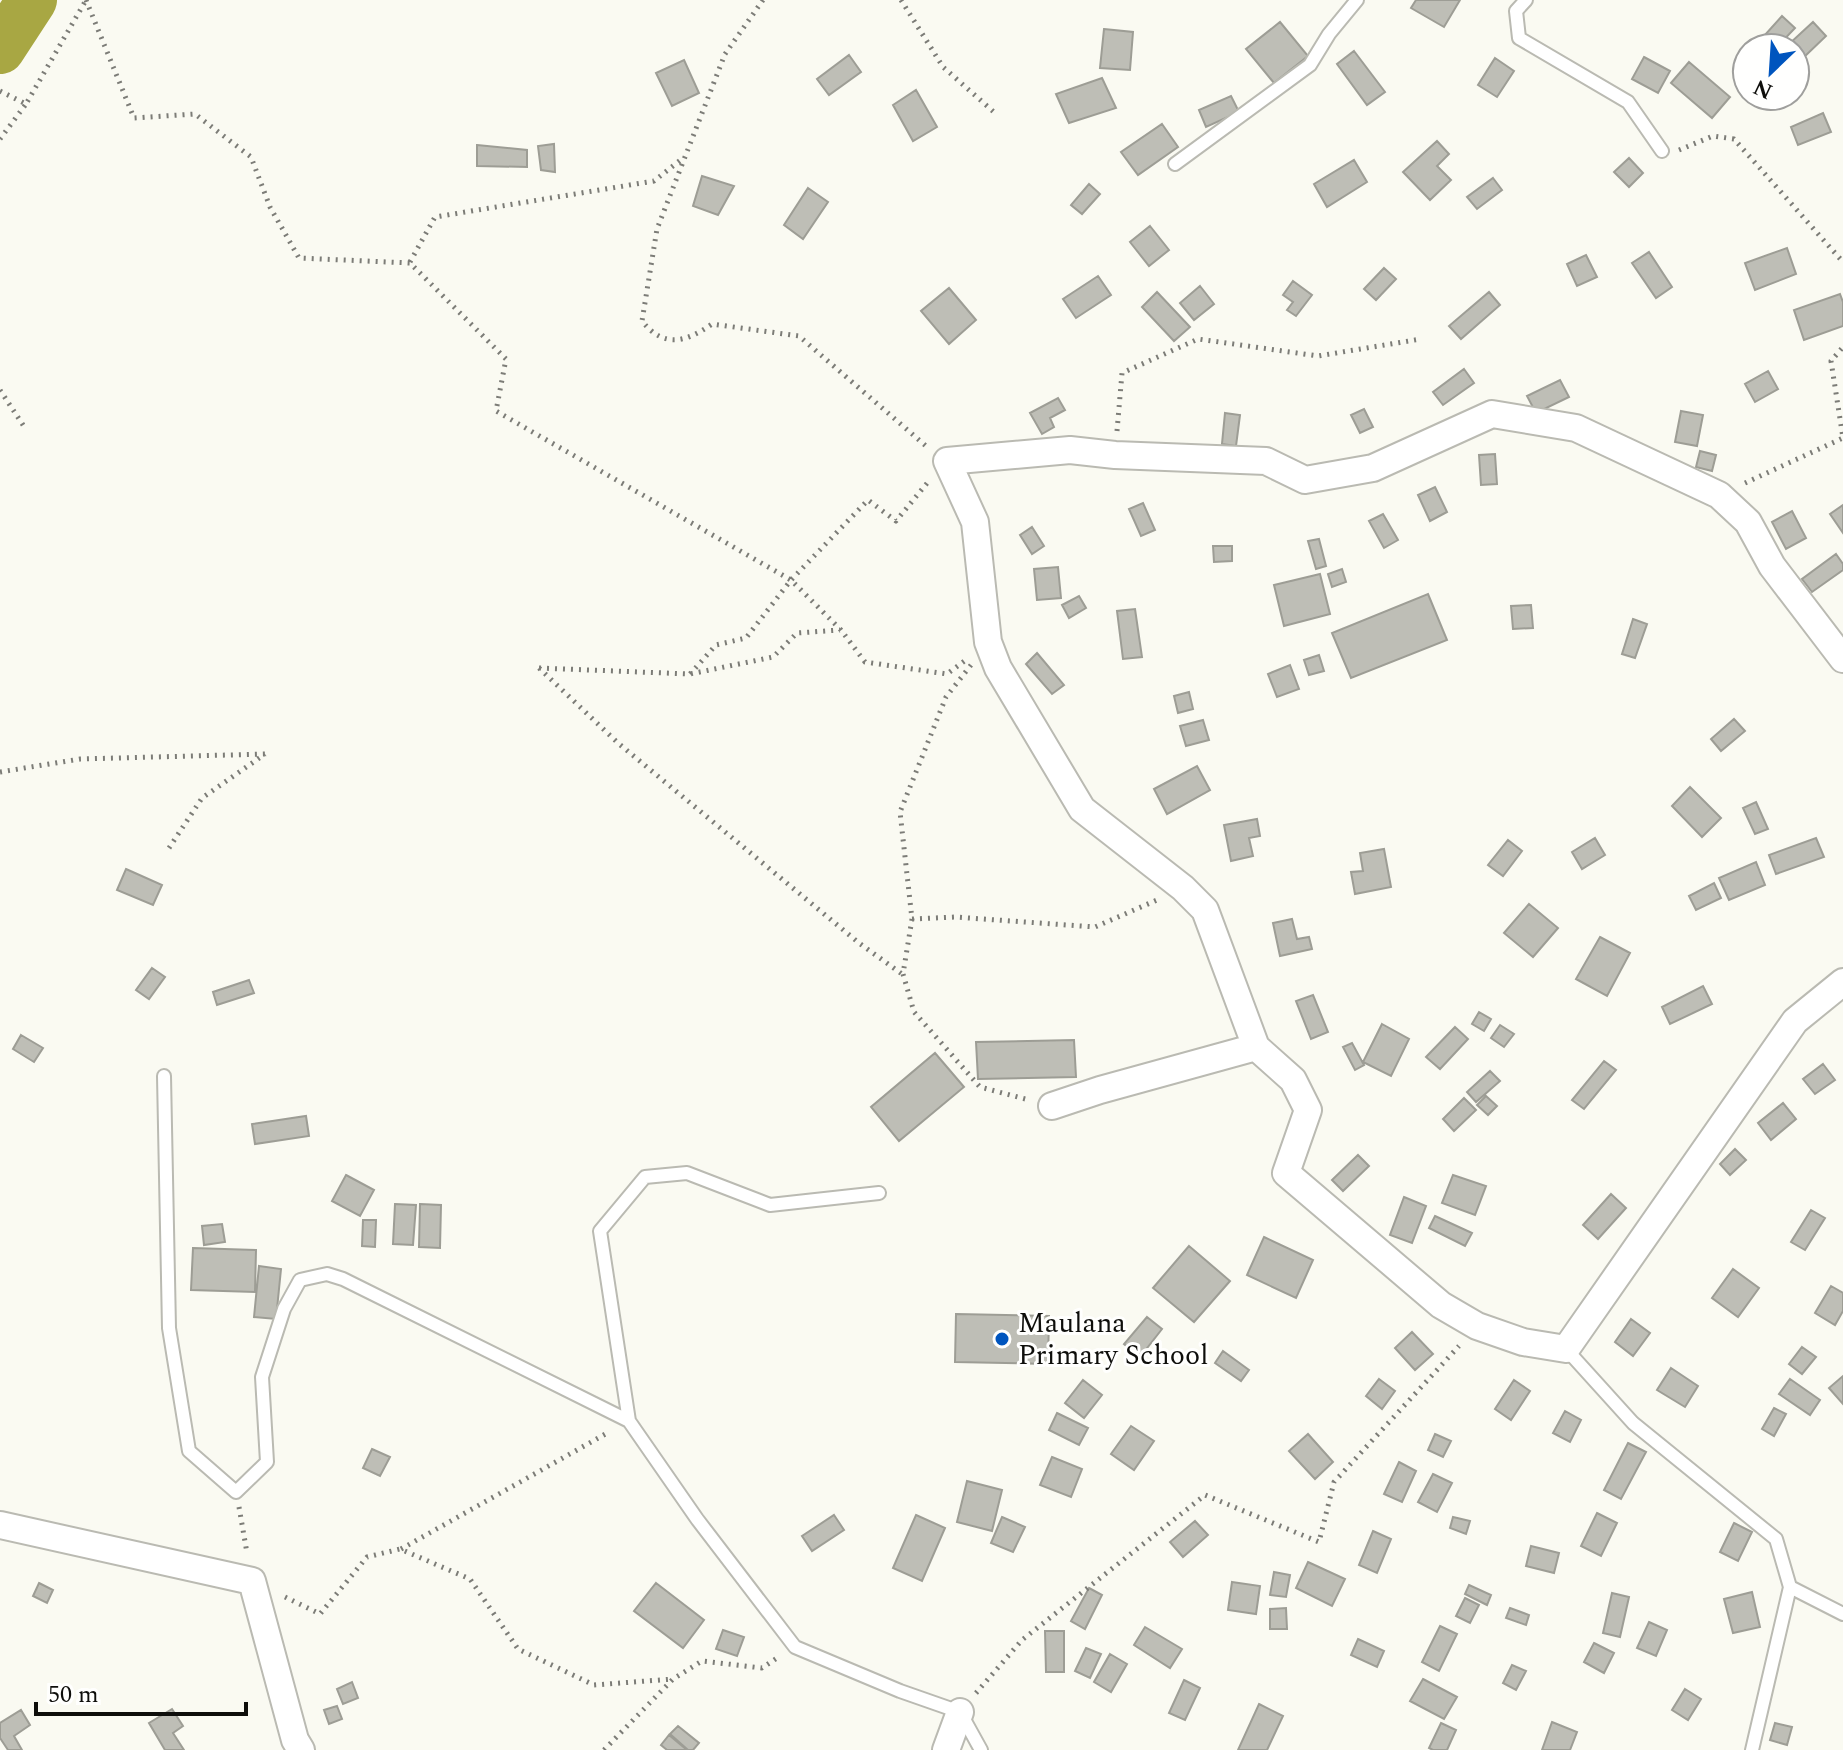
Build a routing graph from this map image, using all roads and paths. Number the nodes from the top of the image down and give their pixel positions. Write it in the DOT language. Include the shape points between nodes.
graph roads {
  1 [pos="86,0"];
  2 [pos="763,0"];
  3 [pos="901,0"];
  4 [pos="1357,0"];
  5 [pos="1526,0"];
  6 [pos="0,91"];
  7 [pos="26,104"];
  8 [pos="995,113"];
  9 [pos="0,139"];
  10 [pos="1662,151"];
  11 [pos="683,158"];
  12 [pos="1175,164"];
  13 [pos="1843,262"];
  14 [pos="410,263"];
  15 [pos="1421,339"];
  16 [pos="1843,347"];
  17 [pos="0,390"];
  18 [pos="25,428"];
  19 [pos="1115,455"];
  20 [pos="947,461"];
  21 [pos="1719,495"];
  22 [pos="791,580"];
  23 [pos="841,630"];
  24 [pos="988,642"];
  25 [pos="1843,659"];
  26 [pos="690,674"];
  27 [pos="0,772"];
  28 [pos="169,848"];
  29 [pos="1183,888"];
  30 [pos="912,919"];
  31 [pos="903,974"];
  32 [pos="1843,982"];
  33 [pos="1256,1047"];
  34 [pos="164,1076"];
  35 [pos="1052,1106"];
  36 [pos="879,1193"];
  37 [pos="1477,1326"];
  38 [pos="1566,1349"];
  39 [pos="629,1421"];
  40 [pos="236,1492"];
  41 [pos="0,1525"];
  42 [pos="400,1549"];
  43 [pos="252,1581"];
  44 [pos="1790,1587"];
  45 [pos="1843,1614"];
  46 [pos="795,1647"];
  47 [pos="673,1679"];
  48 [pos="960,1712"];
  49 [pos="301,1750"];
  50 [pos="604,1750"];
  51 [pos="946,1750"];
  52 [pos="981,1750"];
  53 [pos="1752,1750"];
  1 -- 7 [label="path"];
  1 -- 14 [label="path" via="134,118 195,114 251,157 270,207 299,258"];
  2 -- 11 [label="path" via="725,54"];
  3 -- 8 [label="path" via="943,67"];
  4 -- 12 [label="lane" via="1310,65"];
  5 -- 10 [label="lane" via="1516,11 1519,38 1628,102"];
  6 -- 7 [label="path"];
  7 -- 9 [label="path"];
  10 -- 13 [label="path" via="1682,150 1713,136 1734,139"];
  11 -- 14 [label="path" via="654,181 435,217"];
  11 -- 20 [label="path" via="657,229 642,321 652,334 668,341 693,337 712,324 799,336"];
  14 -- 22 [label="path" via="506,359 496,411"];
  15 -- 19 [label="path" via="1318,356 1198,339 1122,373"];
  16 -- 21 [label="path" via="1831,361 1843,438"];
  17 -- 18 [label="path"];
  19 -- 20 [label="street" via="1070,450"];
  19 -- 21 [label="street" via="1266,461 1305,480 1373,468 1492,414 1576,428"];
  20 -- 22 [label="path" via="896,521 868,500"];
  20 -- 24 [label="street" via="975,522"];
  21 -- 25 [label="street" via="1748,522 1772,566"];
  22 -- 23 [label="path"];
  22 -- 26 [label="path" via="746,638 716,645"];
  23 -- 24 [label="path" via="865,662 947,674"];
  23 -- 26 [label="path" via="797,633 773,657"];
  24 -- 29 [label="street" via="998,668 1082,809"];
  24 -- 30 [label="path" via="946,697 900,812"];
  26 -- 31 [label="path" via="539,668 618,743"];
  27 -- 28 [label="path" via="80,759 266,754 202,798"];
  29 -- 30 [label="path" via="1095,927"];
  29 -- 33 [label="street" via="1205,910"];
  30 -- 31 [label="path"];
  31 -- 35 [label="path" via="914,1012 980,1087"];
  32 -- 38 [label="street" via="1795,1021"];
  33 -- 35 [label="street"];
  33 -- 37 [label="street" via="1293,1080 1308,1110 1286,1173 1441,1305"];
  34 -- 40 [label="lane" via="169,1328 189,1451"];
  36 -- 39 [label="lane" via="770,1205 687,1173 645,1177 600,1231"];
  37 -- 38 [label="street"];
  37 -- 48 [label="path" via="1334,1482 1319,1542 1205,1495 1022,1640"];
  38 -- 44 [label="lane" via="1633,1423 1776,1539"];
  39 -- 40 [label="lane" via="327,1274 300,1280 284,1309 262,1377 267,1462"];
  39 -- 42 [label="path"];
  39 -- 46 [label="lane"];
  40 -- 43 [label="path"];
  41 -- 43 [label="street"];
  42 -- 43 [label="path" via="367,1557 320,1614"];
  42 -- 47 [label="path" via="470,1579 518,1649 594,1685"];
  43 -- 49 [label="street"];
  44 -- 45 [label="lane"];
  44 -- 53 [label="lane"];
  46 -- 47 [label="path" via="762,1668 702,1661"];
  46 -- 48 [label="lane"];
  47 -- 50 [label="path"];
  48 -- 51 [label="street"];
  48 -- 52 [label="lane"];
}
